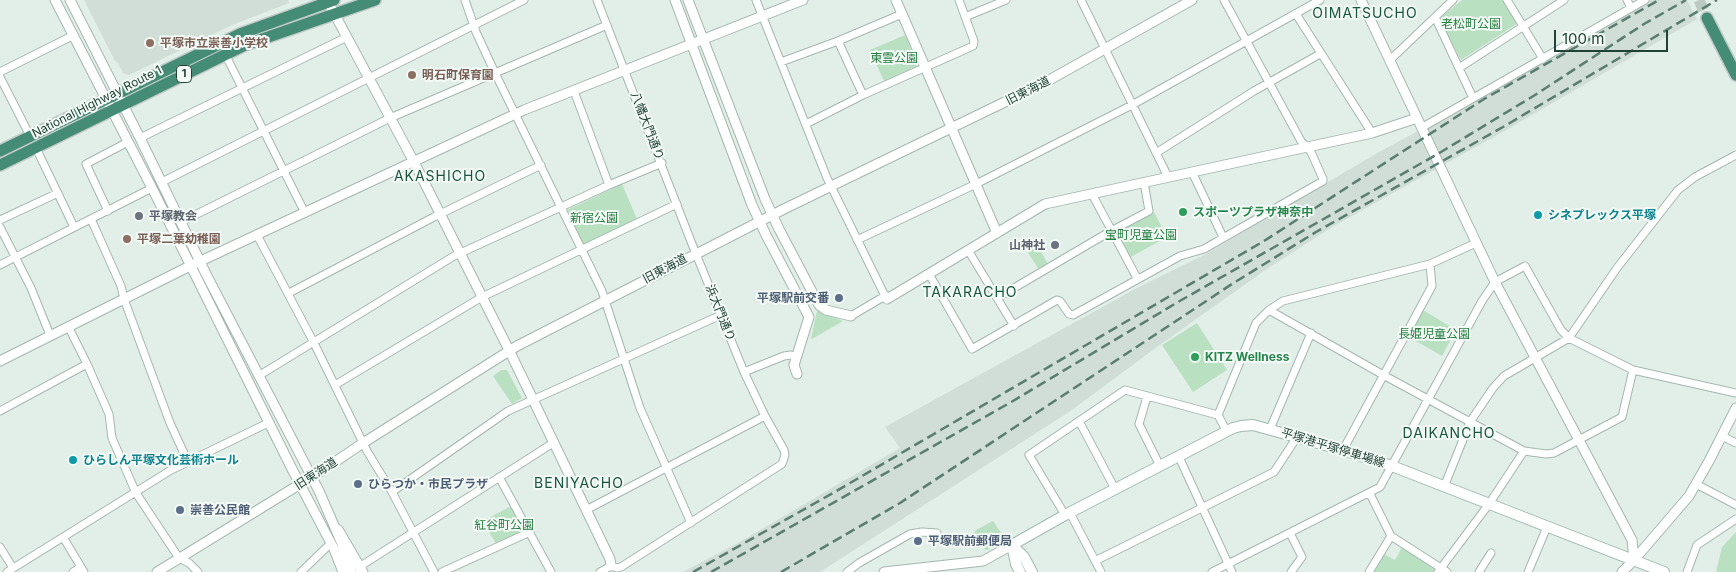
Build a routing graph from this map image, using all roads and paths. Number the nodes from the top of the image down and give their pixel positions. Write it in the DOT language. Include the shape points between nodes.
graph roads {
  1 [pos="55,0"];
  2 [pos="70,0"];
  3 [pos="375,0"];
  4 [pos="465,0"];
  5 [pos="524,0"];
  6 [pos="598,0"];
  7 [pos="675,0"];
  8 [pos="688,0"];
  9 [pos="756,0"];
  10 [pos="802,0"];
  11 [pos="896,0"];
  12 [pos="959,0"];
  13 [pos="1006,0"];
  14 [pos="1081,0"];
  15 [pos="1192,0"];
  16 [pos="1224,0"];
  17 [pos="1320,0"];
  18 [pos="1361,0"];
  19 [pos="1453,0"];
  20 [pos="1507,0"];
  21 [pos="1564,0"];
  22 [pos="1627,0"];
  23 [pos="1645,0"];
  24 [pos="330,1"];
  25 [pos="1632,8"];
  26 [pos="902,14"];
  27 [pos="1296,14"];
  28 [pos="335,15"];
  29 [pos="762,17"];
  30 [pos="965,17"];
  31 [pos="1435,17"];
  32 [pos="607,24"];
  33 [pos="474,26"];
  34 [pos="1524,26"];
  35 [pos="74,35"];
  36 [pos="347,37"];
  37 [pos="703,40"];
  38 [pos="838,41"];
  39 [pos="1247,41"];
  40 [pos="692,44"];
  41 [pos="1105,49"];
  42 [pos="225,54"];
  43 [pos="1320,54"];
  44 [pos="1543,58"];
  45 [pos="1390,60"];
  46 [pos="1736,60"];
  47 [pos="781,62"];
  48 [pos="925,66"];
  49 [pos="1459,68"];
  50 [pos="625,71"];
  51 [pos="0,72"];
  52 [pos="495,73"];
  53 [pos="1736,75"];
  54 [pos="0,77"];
  55 [pos="369,79"];
  56 [pos="1270,82"];
  57 [pos="242,87"];
  58 [pos="574,91"];
  59 [pos="118,94"];
  60 [pos="863,95"];
  61 [pos="1473,98"];
  62 [pos="105,99"];
  63 [pos="124,104"];
  64 [pos="1132,104"];
  65 [pos="111,110"];
  66 [pos="516,113"];
  67 [pos="390,118"];
  68 [pos="1417,118"];
  69 [pos="806,124"];
  70 [pos="952,128"];
  71 [pos="1421,128"];
  72 [pos="264,131"];
  73 [pos="1372,133"];
  74 [pos="30,136"];
  75 [pos="140,138"];
  76 [pos="128,142"];
  77 [pos="1306,147"];
  78 [pos="36,148"];
  79 [pos="0,151"];
  80 [pos="1156,153"];
  81 [pos="1736,155"];
  82 [pos="414,162"];
  83 [pos="662,163"];
  84 [pos="0,165"];
  85 [pos="541,165"];
  86 [pos="283,170"];
  87 [pos="1192,172"];
  88 [pos="1168,177"];
  89 [pos="162,182"];
  90 [pos="1144,182"];
  91 [pos="976,184"];
  92 [pos="609,185"];
  93 [pos="831,187"];
  94 [pos="152,188"];
  95 [pos="58,193"];
  96 [pos="1092,194"];
  97 [pos="677,204"];
  98 [pos="561,207"];
  99 [pos="108,210"];
  100 [pos="305,214"];
  101 [pos="440,214"];
  102 [pos="772,216"];
  103 [pos="91,219"];
  104 [pos="0,220"];
  105 [pos="181,222"];
  106 [pos="760,222"];
  107 [pos="0,227"];
  108 [pos="74,227"];
  109 [pos="1111,231"];
  110 [pos="997,233"];
  111 [pos="257,235"];
  112 [pos="1223,237"];
  113 [pos="857,240"];
  114 [pos="1476,243"];
  115 [pos="581,249"];
  116 [pos="968,250"];
  117 [pos="460,253"];
  118 [pos="696,253"];
  119 [pos="16,256"];
  120 [pos="200,261"];
  121 [pos="1430,264"];
  122 [pos="0,265"];
  123 [pos="190,266"];
  124 [pos="929,274"];
  125 [pos="1137,278"];
  126 [pos="1495,282"];
  127 [pos="289,293"];
  128 [pos="885,296"];
  129 [pos="482,297"];
  130 [pos="997,298"];
  131 [pos="124,300"];
  132 [pos="605,301"];
  133 [pos="1269,310"];
  134 [pos="721,315"];
  135 [pos="851,316"];
  136 [pos="68,326"];
  137 [pos="1014,326"];
  138 [pos="1311,333"];
  139 [pos="50,336"];
  140 [pos="1569,338"];
  141 [pos="314,343"];
  142 [pos="509,350"];
  143 [pos="796,358"];
  144 [pos="1535,358"];
  145 [pos="623,360"];
  146 [pos="0,361"];
  147 [pos="87,364"];
  148 [pos="1634,370"];
  149 [pos="744,372"];
  150 [pos="797,374"];
  151 [pos="260,375"];
  152 [pos="1385,376"];
  153 [pos="335,384"];
  154 [pos="1736,393"];
  155 [pos="1147,397"];
  156 [pos="1428,398"];
  157 [pos="532,399"];
  158 [pos="1736,408"];
  159 [pos="0,411"];
  160 [pos="1218,415"];
  161 [pos="765,416"];
  162 [pos="1079,420"];
  163 [pos="1470,422"];
  164 [pos="268,423"];
  165 [pos="1270,429"];
  166 [pos="1227,432"];
  167 [pos="1722,436"];
  168 [pos="1297,437"];
  169 [pos="1579,439"];
  170 [pos="363,443"];
  171 [pos="554,443"];
  172 [pos="1736,443"];
  173 [pos="1343,450"];
  174 [pos="1524,451"];
  175 [pos="1179,456"];
  176 [pos="188,462"];
  177 [pos="1160,466"];
  178 [pos="1392,466"];
  179 [pos="666,469"];
  180 [pos="311,477"];
  181 [pos="499,478"];
  182 [pos="300,484"];
  183 [pos="1696,484"];
  184 [pos="1444,487"];
  185 [pos="1115,489"];
  186 [pos="392,492"];
  187 [pos="136,493"];
  188 [pos="1370,494"];
  189 [pos="1489,504"];
  190 [pos="1736,505"];
  191 [pos="1202,508"];
  192 [pos="586,510"];
  193 [pos="1068,514"];
  194 [pos="1736,519"];
  195 [pos="691,523"];
  196 [pos="1547,527"];
  197 [pos="413,532"];
  198 [pos="530,532"];
  199 [pos="937,533"];
  200 [pos="1290,533"];
  201 [pos="1391,536"];
  202 [pos="63,537"];
  203 [pos="333,546"];
  204 [pos="1012,546"];
  205 [pos="0,547"];
  206 [pos="1492,553"];
  207 [pos="179,558"];
  208 [pos="1634,560"];
  209 [pos="1095,561"];
  210 [pos="1228,564"];
  211 [pos="611,566"];
  212 [pos="936,569"];
  213 [pos="10,570"];
  214 [pos="82,570"];
  215 [pos="358,571"];
  216 [pos="1442,571"];
  217 [pos="73,572"];
  218 [pos="156,572"];
  219 [pos="198,572"];
  220 [pos="301,572"];
  221 [pos="342,572"];
  222 [pos="434,572"];
  223 [pos="442,572"];
  224 [pos="551,572"];
  225 [pos="600,572"];
  226 [pos="847,572"];
  227 [pos="884,572"];
  228 [pos="1020,572"];
  229 [pos="1032,572"];
  230 [pos="1101,572"];
  231 [pos="1212,572"];
  232 [pos="1232,572"];
  233 [pos="1291,572"];
  234 [pos="1369,572"];
  235 [pos="1479,572"];
  236 [pos="1528,572"];
  237 [pos="1622,572"];
  238 [pos="1664,572"];
  239 [pos="1687,572"];
  1 -- 35 [label="street"];
  2 -- 59 [label="street"];
  3 -- 28 [label="highway, National Highway Route 1 / 1"];
  4 -- 33 [label="street"];
  5 -- 33 [label="street"];
  6 -- 32 [label="street, 八幡大門通り"];
  7 -- 40 [label="street"];
  8 -- 37 [label="street"];
  9 -- 29 [label="street"];
  10 -- 29 [label="street"];
  11 -- 26 [label="street"];
  12 -- 30 [label="street"];
  13 -- 30 [label="street"];
  14 -- 41 [label="street"];
  15 -- 41 [label="street, 旧東海道"];
  16 -- 39 [label="street"];
  17 -- 27 [label="street"];
  18 -- 45 [label="street"];
  19 -- 31 [label="street"];
  20 -- 34 [label="street"];
  21 -- 34 [label="street"];
  22 -- 25 [label="street"];
  23 -- 25 [label="street"];
  24 -- 28 [label="street"];
  24 -- 59 [label="highway, National Highway Route 1 / 1" via="240,34"];
  25 -- 44 [label="street"];
  26 -- 38 [label="street"];
  26 -- 48 [label="street"];
  27 -- 39 [label="street"];
  27 -- 43 [label="street"];
  28 -- 36 [label="street"];
  28 -- 42 [label="highway, National Highway Route 1 / 1"];
  29 -- 37 [label="street"];
  29 -- 47 [label="street"];
  30 -- 48 [label="street" via="973,46"];
  31 -- 45 [label="street"];
  31 -- 49 [label="street"];
  32 -- 50 [label="street, 八幡大門通り"];
  32 -- 52 [label="street"];
  33 -- 52 [label="street"];
  33 -- 55 [label="street"];
  34 -- 44 [label="street"];
  34 -- 49 [label="street"];
  35 -- 51 [label="street"];
  35 -- 62 [label="street"];
  36 -- 55 [label="street"];
  36 -- 57 [label="street"];
  37 -- 40 [label="street"];
  37 -- 102 [label="street"];
  38 -- 47 [label="street"];
  38 -- 60 [label="street"];
  39 -- 56 [label="street"];
  39 -- 64 [label="street"];
  40 -- 50 [label="street"];
  40 -- 106 [label="street"];
  41 -- 64 [label="street"];
  41 -- 70 [label="street, 旧東海道"];
  42 -- 57 [label="street"];
  42 -- 63 [label="highway, National Highway Route 1 / 1"];
  43 -- 56 [label="street"];
  43 -- 73 [label="street"];
  44 -- 61 [label="street"];
  45 -- 68 [label="street"];
  46 -- 53 [label="highway" via="1710,16"];
  47 -- 69 [label="street"];
  48 -- 60 [label="street"];
  48 -- 70 [label="street"];
  49 -- 61 [label="street"];
  50 -- 58 [label="street"];
  50 -- 83 [label="street, 八幡大門通り"];
  52 -- 66 [label="street"];
  52 -- 67 [label="street"];
  54 -- 74 [label="street"];
  55 -- 67 [label="street"];
  55 -- 72 [label="street"];
  56 -- 77 [label="street"];
  56 -- 80 [label="street"];
  57 -- 72 [label="street"];
  57 -- 75 [label="street"];
  58 -- 66 [label="street"];
  58 -- 92 [label="street"];
  59 -- 62 [label="highway, National Highway Route 1 / 1"];
  59 -- 63 [label="street"];
  60 -- 69 [label="street"];
  61 -- 71 [label="street"];
  62 -- 65 [label="street"];
  62 -- 74 [label="highway, National Highway Route 1 / 1"];
  63 -- 65 [label="highway, National Highway Route 1 / 1"];
  63 -- 75 [label="street"];
  64 -- 80 [label="street"];
  64 -- 91 [label="street"];
  65 -- 76 [label="street"];
  65 -- 78 [label="highway, National Highway Route 1 / 1"];
  66 -- 82 [label="street"];
  66 -- 85 [label="street"];
  67 -- 82 [label="street"];
  67 -- 86 [label="street"];
  68 -- 71 [label="street"];
  68 -- 73 [label="street"];
  69 -- 93 [label="street"];
  70 -- 91 [label="street"];
  70 -- 93 [label="street, 旧東海道"];
  71 -- 114 [label="street"];
  72 -- 86 [label="street"];
  72 -- 89 [label="street"];
  73 -- 77 [label="street"];
  74 -- 79 [label="highway, National Highway Route 1 / 1"];
  75 -- 89 [label="street"];
  76 -- 94 [label="street"];
  76 -- 99 [label="street" via="86,164"];
  77 -- 87 [label="street"];
  77 -- 112 [label="street" via="1322,181"];
  78 -- 84 [label="highway, National Highway Route 1 / 1"];
  78 -- 95 [label="street"];
  80 -- 88 [label="street"];
  81 -- 140 [label="street" via="1678,190"];
  82 -- 100 [label="street"];
  82 -- 101 [label="street"];
  83 -- 92 [label="street"];
  83 -- 97 [label="street, 八幡大門通り"];
  85 -- 98 [label="street"];
  85 -- 101 [label="street"];
  86 -- 100 [label="street"];
  86 -- 105 [label="street"];
  87 -- 88 [label="street"];
  87 -- 112 [label="street"];
  88 -- 90 [label="street"];
  89 -- 105 [label="street"];
  90 -- 96 [label="street"];
  90 -- 109 [label="street" via="1149,211"];
  91 -- 110 [label="street"];
  91 -- 113 [label="street"];
  92 -- 98 [label="street"];
  93 -- 102 [label="street, 旧東海道"];
  93 -- 113 [label="street"];
  94 -- 99 [label="street"];
  94 -- 123 [label="street"];
  95 -- 104 [label="street"];
  95 -- 108 [label="street"];
  96 -- 109 [label="street"];
  96 -- 110 [label="street" via="1046,204"];
  97 -- 115 [label="street"];
  97 -- 118 [label="street, 八幡大門通り"];
  98 -- 115 [label="street"];
  98 -- 117 [label="street"];
  99 -- 103 [label="street"];
  100 -- 111 [label="street"];
  101 -- 117 [label="street"];
  101 -- 127 [label="street"];
  102 -- 106 [label="street, 旧東海道"];
  102 -- 135 [label="street" via="819,305"];
  103 -- 108 [label="street"];
  103 -- 131 [label="street" via="121,286"];
  105 -- 120 [label="street"];
  106 -- 118 [label="street, 旧東海道"];
  106 -- 143 [label="street" via="809,317"];
  107 -- 119 [label="street"];
  108 -- 119 [label="street"];
  109 -- 125 [label="street"];
  109 -- 130 [label="street"];
  110 -- 116 [label="street"];
  111 -- 120 [label="street"];
  111 -- 127 [label="street"];
  112 -- 125 [label="street" via="1204,249 1180,256"];
  113 -- 128 [label="street"];
  114 -- 121 [label="street"];
  114 -- 126 [label="street"];
  115 -- 129 [label="street"];
  115 -- 132 [label="street"];
  116 -- 124 [label="street"];
  116 -- 130 [label="street"];
  117 -- 129 [label="street"];
  117 -- 141 [label="street"];
  118 -- 132 [label="street, 旧東海道"];
  118 -- 134 [label="street, 浜大門通り"];
  119 -- 122 [label="street"];
  119 -- 139 [label="street"];
  120 -- 123 [label="street"];
  120 -- 151 [label="street"];
  121 -- 133 [label="street" via="1283,301"];
  121 -- 152 [label="street" via="1432,286"];
  123 -- 131 [label="street"];
  123 -- 164 [label="street"];
  124 -- 128 [label="street" via="887,299"];
  124 -- 137 [label="street" via="972,349"];
  125 -- 137 [label="street" via="1073,315 1057,300"];
  126 -- 140 [label="street" via="1526,266 1561,330"];
  126 -- 144 [label="street"];
  126 -- 156 [label="street"];
  127 -- 141 [label="street"];
  128 -- 135 [label="street"];
  129 -- 142 [label="street"];
  129 -- 153 [label="street"];
  130 -- 137 [label="street"];
  131 -- 136 [label="street"];
  131 -- 176 [label="street"];
  132 -- 142 [label="street, 旧東海道"];
  132 -- 145 [label="street"];
  133 -- 138 [label="street"];
  133 -- 160 [label="street" via="1256,323"];
  134 -- 145 [label="street"];
  134 -- 149 [label="street, 浜大門通り"];
  136 -- 139 [label="street"];
  136 -- 147 [label="street"];
  138 -- 152 [label="street"];
  138 -- 165 [label="street"];
  139 -- 146 [label="street"];
  140 -- 144 [label="street"];
  140 -- 148 [label="street"];
  141 -- 151 [label="street"];
  141 -- 153 [label="street"];
  142 -- 157 [label="street"];
  142 -- 170 [label="street, 旧東海道"];
  143 -- 149 [label="street" via="784,356"];
  143 -- 150 [label="street" via="794,370"];
  144 -- 163 [label="street" via="1504,376"];
  144 -- 169 [label="street"];
  145 -- 157 [label="street"];
  145 -- 179 [label="street"];
  147 -- 159 [label="street"];
  147 -- 187 [label="street" via="109,414 112,438"];
  148 -- 154 [label="street"];
  148 -- 169 [label="street" via="1622,417"];
  149 -- 161 [label="street, 浜大門通り"];
  151 -- 180 [label="street"];
  152 -- 156 [label="street"];
  152 -- 173 [label="street"];
  153 -- 170 [label="street"];
  155 -- 160 [label="street"];
  155 -- 162 [label="street" via="1125,390"];
  155 -- 177 [label="street" via="1139,424"];
  156 -- 163 [label="street"];
  156 -- 178 [label="street"];
  157 -- 171 [label="street"];
  157 -- 186 [label="street" via="508,410"];
  158 -- 167 [label="street"];
  160 -- 166 [label="street"];
  161 -- 179 [label="street"];
  161 -- 195 [label="street, 浜大門通り" via="784,450 782,464"];
  162 -- 185 [label="street"];
  162 -- 193 [label="street" via="1029,455"];
  163 -- 174 [label="street"];
  163 -- 184 [label="street"];
  164 -- 176 [label="street"];
  164 -- 182 [label="street"];
  165 -- 166 [label="main road, 平塚港平塚停車場線" via="1253,425"];
  165 -- 168 [label="main road, 平塚港平塚停車場線"];
  166 -- 175 [label="main road, 平塚港平塚停車場線"];
  167 -- 172 [label="street"];
  167 -- 183 [label="street"];
  168 -- 173 [label="main road, 平塚港平塚停車場線"];
  168 -- 191 [label="street" via="1274,472"];
  169 -- 174 [label="street" via="1554,454"];
  169 -- 208 [label="street" via="1632,540"];
  170 -- 180 [label="street, 旧東海道"];
  170 -- 186 [label="street"];
  171 -- 181 [label="street"];
  171 -- 192 [label="street"];
  173 -- 178 [label="main road, 平塚港平塚停車場線"];
  174 -- 189 [label="street"];
  175 -- 177 [label="main road, 平塚港平塚停車場線"];
  175 -- 191 [label="street"];
  176 -- 187 [label="street"];
  177 -- 185 [label="main road, 平塚港平塚停車場線"];
  178 -- 184 [label="main road, 平塚港平塚停車場線"];
  178 -- 188 [label="street" via="1380,487"];
  179 -- 192 [label="street"];
  179 -- 195 [label="street"];
  180 -- 182 [label="street, 旧東海道"];
  180 -- 215 [label="street"];
  181 -- 197 [label="street"];
  181 -- 198 [label="street"];
  182 -- 203 [label="street"];
  182 -- 207 [label="street, 旧東海道"];
  183 -- 190 [label="street"];
  183 -- 208 [label="street"];
  184 -- 189 [label="main road, 平塚港平塚停車場線"];
  185 -- 193 [label="main road, 平塚港平塚停車場線"];
  186 -- 197 [label="street"];
  187 -- 202 [label="street"];
  187 -- 207 [label="street"];
  188 -- 200 [label="street"];
  188 -- 201 [label="street"];
  189 -- 196 [label="main road, 平塚港平塚停車場線"];
  189 -- 216 [label="street"];
  191 -- 209 [label="street"];
  191 -- 210 [label="street"];
  192 -- 211 [label="street"];
  193 -- 204 [label="main road, 平塚港平塚停車場線"];
  193 -- 209 [label="street"];
  194 -- 239 [label="street" via="1697,545"];
  195 -- 211 [label="street, 浜大門通り" via="621,567"];
  196 -- 208 [label="main road, 平塚港平塚停車場線"];
  196 -- 236 [label="street"];
  197 -- 215 [label="street"];
  197 -- 222 [label="street"];
  198 -- 223 [label="street"];
  198 -- 224 [label="street"];
  199 -- 226 [label="street" via="910,534"];
  200 -- 210 [label="street"];
  200 -- 233 [label="street" via="1302,557"];
  201 -- 216 [label="street"];
  201 -- 234 [label="street"];
  202 -- 213 [label="street"];
  202 -- 214 [label="street"];
  203 -- 215 [label="street"];
  203 -- 220 [label="street"];
  203 -- 221 [label="street"];
  204 -- 212 [label="street" via="983,561"];
  204 -- 228 [label="main road"];
  204 -- 229 [label="main road" via="1024,556"];
  205 -- 213 [label="street"];
  206 -- 235 [label="street"];
  207 -- 218 [label="street, 旧東海道"];
  207 -- 219 [label="street"];
  208 -- 237 [label="street"];
  208 -- 238 [label="main road, 平塚港平塚停車場線"];
  209 -- 230 [label="street"];
  210 -- 231 [label="street"];
  210 -- 232 [label="street"];
  211 -- 225 [label="street, 浜大門通り"];
  212 -- 227 [label="street"];
  214 -- 217 [label="street"];
}
